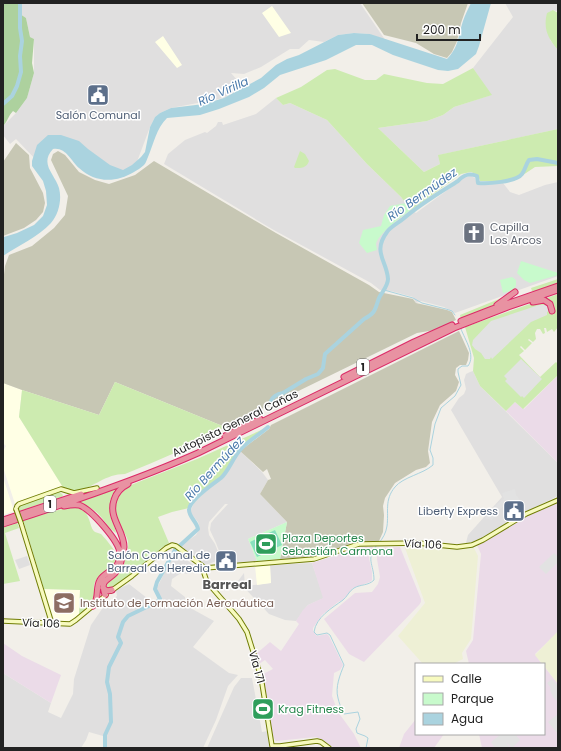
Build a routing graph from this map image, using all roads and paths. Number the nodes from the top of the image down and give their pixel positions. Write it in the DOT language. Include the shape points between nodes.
graph roads {
  1 [pos="558,286"];
  2 [pos="558,290"];
  3 [pos="515,292"];
  4 [pos="492,309"];
  5 [pos="552,312"];
  6 [pos="463,324"];
  7 [pos="198,453"];
  8 [pos="97,488"];
  9 [pos="62,489"];
  10 [pos="557,501"];
  11 [pos="55,502"];
  12 [pos="3,520"];
  13 [pos="22,520"];
  14 [pos="3,524"];
  15 [pos="202,567"];
  16 [pos="103,587"];
  17 [pos="98,590"];
  18 [pos="112,590"];
  19 [pos="105,596"];
  20 [pos="93,606"];
  21 [pos="48,610"];
  22 [pos="3,622"];
  23 [pos="43,623"];
  24 [pos="52,624"];
  25 [pos="329,748"];
  1 -- 4 [label="highway, Autopista General Cañas / 1"];
  2 -- 6 [label="highway, Autopista General Cañas / 1"];
  3 -- 4 [label="highway"];
  4 -- 8 [label="highway, Autopista General Cañas / 1" via="414,342 195,451 148,471"];
  5 -- 6 [label="highway" via="548,302 536,301"];
  6 -- 7 [label="highway, Autopista General Cañas / 1"];
  7 -- 13 [label="highway, Autopista General Cañas / 1" via="133,480"];
  7 -- 16 [label="highway" via="168,469 126,485 117,494 113,501 112,513 123,540 123,553 119,568 105,581"];
  8 -- 9 [label="main road" via="74,494"];
  8 -- 11 [label="highway, Autopista General Cañas / 1"];
  9 -- 11 [label="main road" via="65,497"];
  9 -- 13 [label="main road, bridge" via="17,506"];
  10 -- 15 [label="main road, Vía 106" via="526,514 472,545 457,547 418,543 359,544 314,559"];
  11 -- 12 [label="highway, Autopista General Cañas / 1"];
  13 -- 14 [label="highway, Autopista General Cañas / 1"];
  13 -- 17 [label="highway" via="73,504 91,513 114,542 120,554 115,567 99,581"];
  13 -- 21 [label="main road"];
  15 -- 18 [label="main road, Vía 106" via="173,545"];
  15 -- 25 [label="main road, Vía 171" via="207,582 248,634 261,677 272,746 317,741"];
  16 -- 18 [label="highway" via="107,591"];
  16 -- 19 [label="highway"];
  17 -- 19 [label="highway"];
  17 -- 20 [label="highway"];
  18 -- 19 [label="main road, Vía 106"];
  19 -- 20 [label="main road, Vía 106"];
  20 -- 24 [label="main road, Vía 106" via="72,623"];
  21 -- 23 [label="main road" via="48,619"];
  21 -- 24 [label="main road"];
  22 -- 23 [label="main road, Vía 106"];
  23 -- 24 [label="main road, Vía 106"];
}
